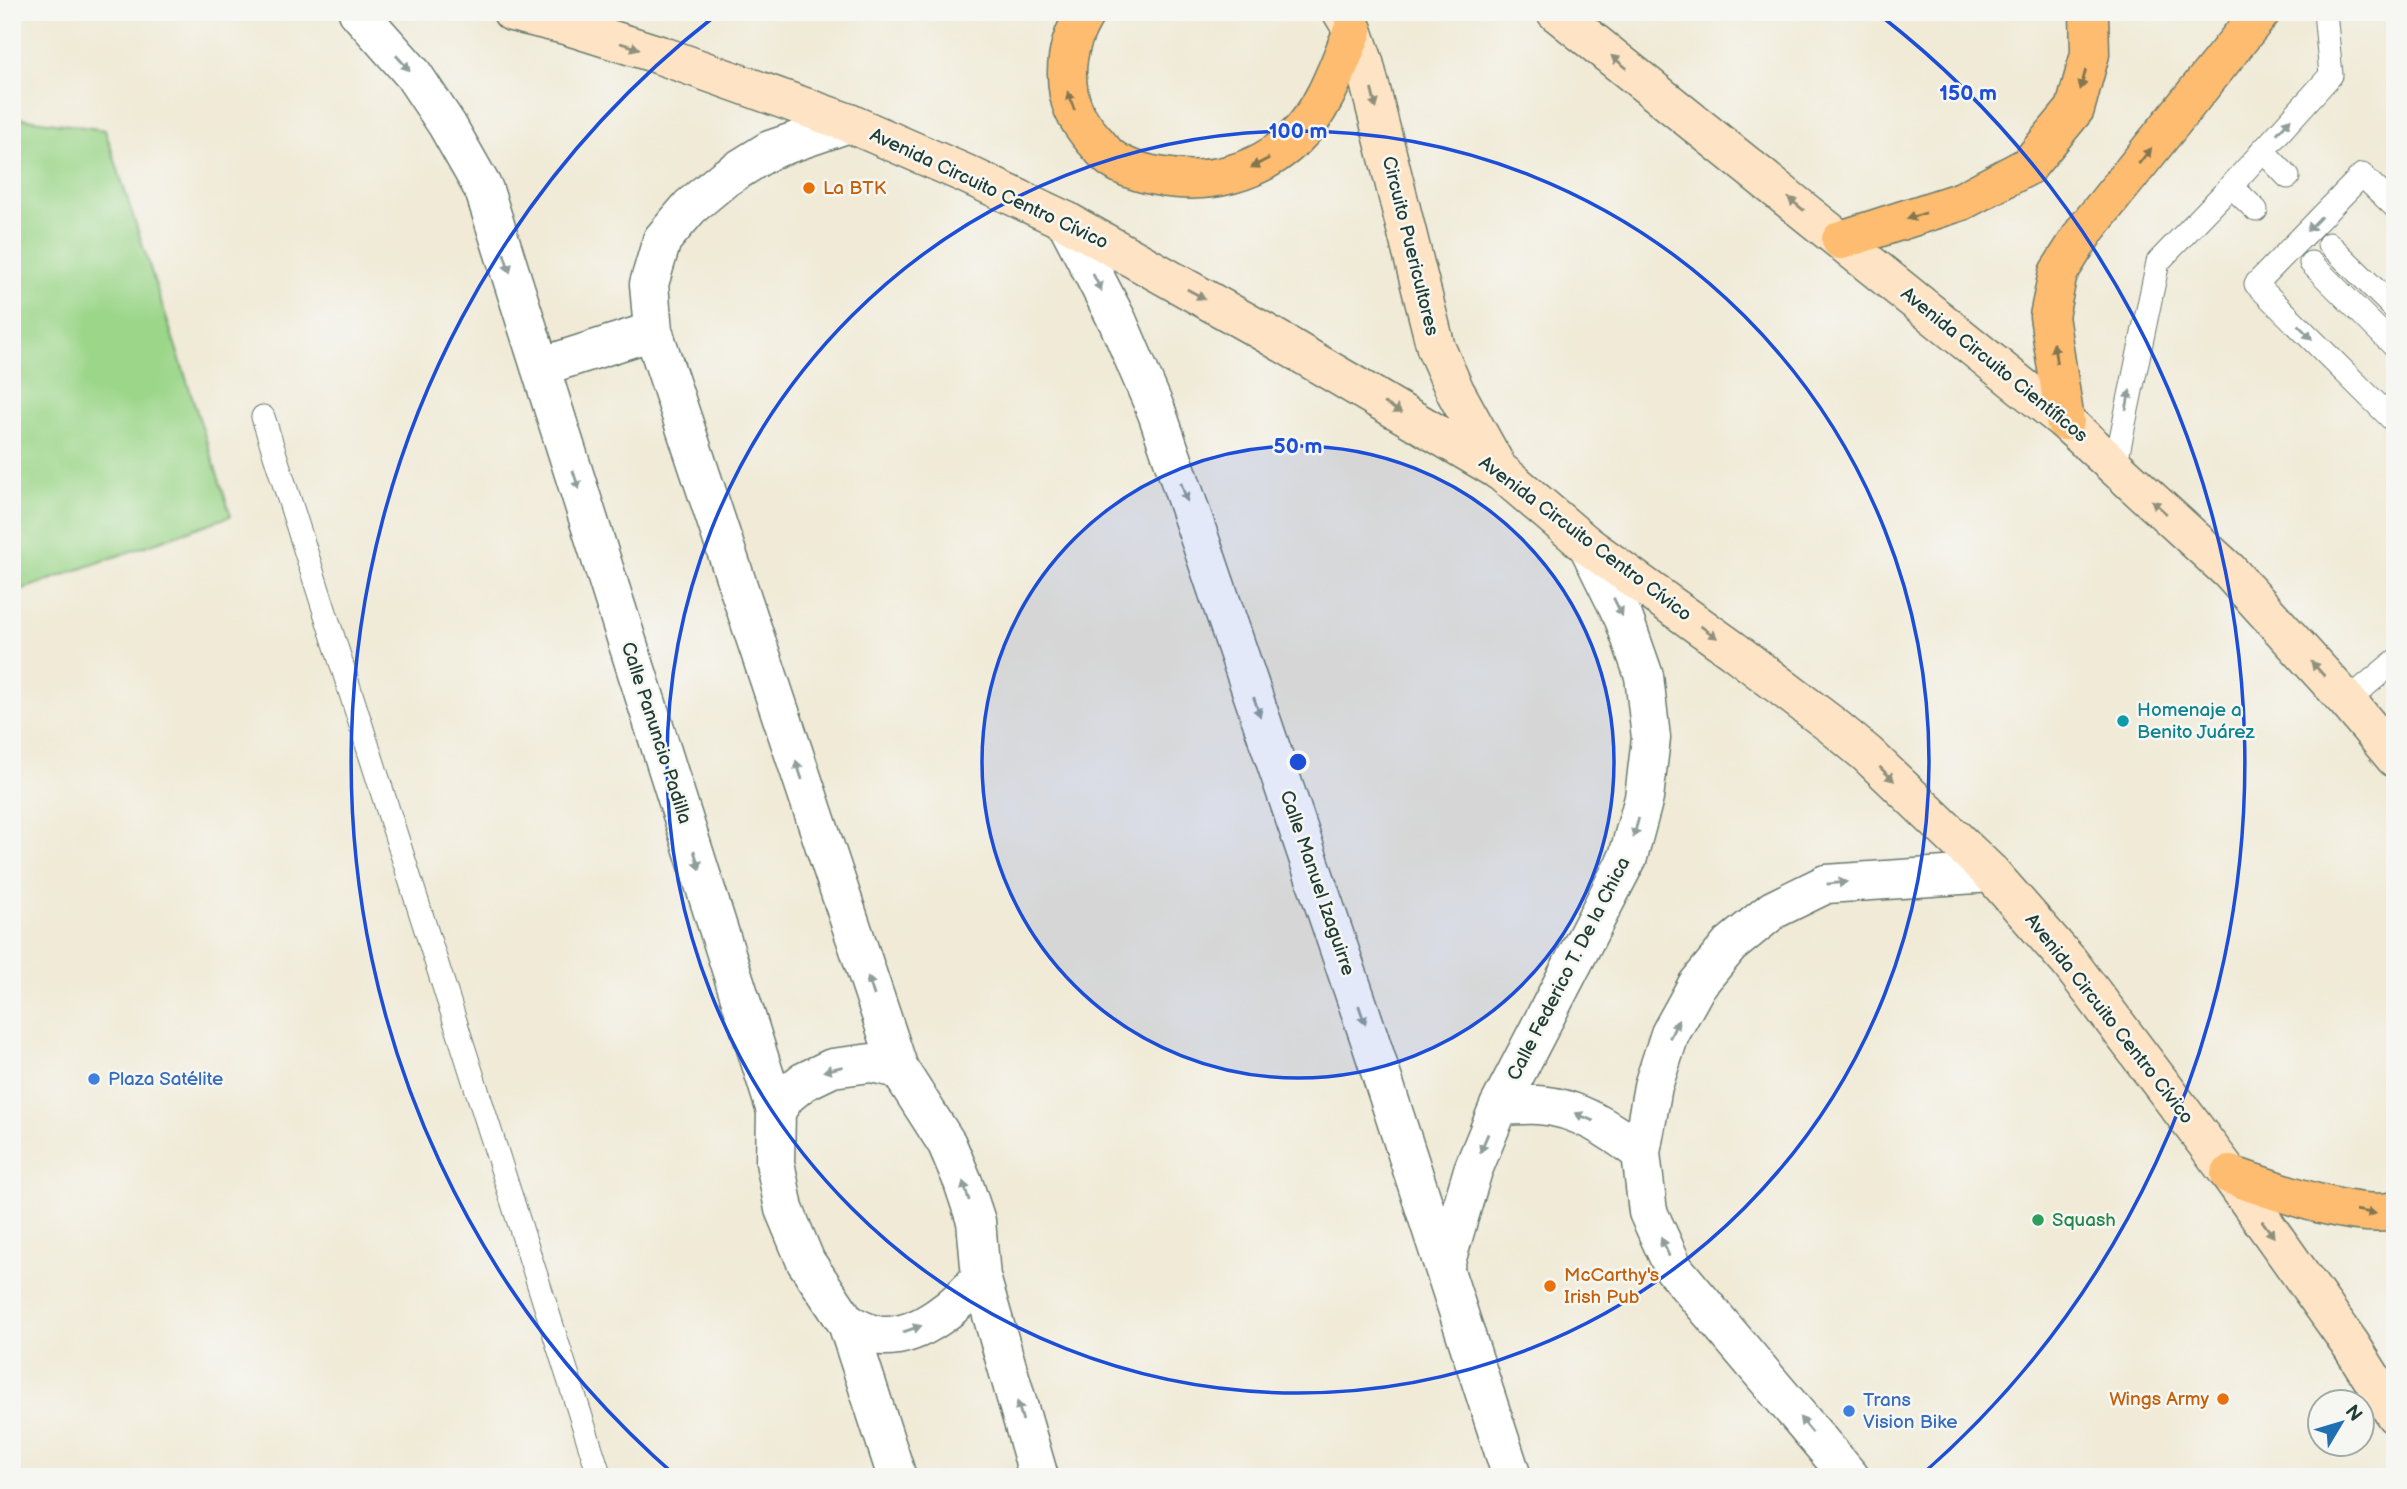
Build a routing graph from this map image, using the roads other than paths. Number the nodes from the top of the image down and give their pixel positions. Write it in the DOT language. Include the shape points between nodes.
graph roads {
  1 [pos="358,12"];
  2 [pos="512,12"];
  3 [pos="1086,12"];
  4 [pos="1556,12"];
  5 [pos="2089,12"];
  6 [pos="2261,12"];
  7 [pos="2325,12"];
  8 [pos="1348,21"];
  9 [pos="849,123"];
  10 [pos="2262,150"];
  11 [pos="2288,177"];
  12 [pos="2231,187"];
  13 [pos="2395,207"];
  14 [pos="2256,210"];
  15 [pos="1066,221"];
  16 [pos="1841,240"];
  17 [pos="2329,244"];
  18 [pos="2311,263"];
  19 [pos="2395,309"];
  20 [pos="653,331"];
  21 [pos="2395,347"];
  22 [pos="540,367"];
  23 [pos="264,416"];
  24 [pos="2065,421"];
  25 [pos="2395,422"];
  26 [pos="2115,467"];
  27 [pos="1500,471"];
  28 [pos="1588,546"];
  29 [pos="2395,660"];
  30 [pos="2347,701"];
  31 [pos="2395,758"];
  32 [pos="1991,873"];
  33 [pos="899,1069"];
  34 [pos="1499,1106"];
  35 [pos="776,1111"];
  36 [pos="1641,1153"];
  37 [pos="2230,1175"];
  38 [pos="2395,1211"];
  39 [pos="1444,1268"];
  40 [pos="981,1278"];
  41 [pos="847,1323"];
  42 [pos="2395,1415"];
  43 [pos="600,1477"];
  44 [pos="897,1477"];
  45 [pos="1039,1477"];
  46 [pos="1512,1477"];
  47 [pos="1850,1477"];
  1 -- 22 [label="street, Calle Panuncio Padilla, one-way" via="413,74 484,190"];
  2 -- 9 [label="main road, Avenida Circuito Centro Cívico, one-way" via="660,55"];
  8 -- 3 [label="main road, one-way" via="1322,102 1297,137 1262,164 1218,179 1182,181 1139,173 1110,157 1081,125 1067,95 1067,55"];
  16 -- 4 [label="main road, Avenida Circuito Científicos, one-way"];
  5 -- 16 [label="main road, one-way" via="2090,54 2075,109 2028,166 1962,201"];
  24 -- 6 [label="main road, one-way" via="2049,316 2058,273 2086,229"];
  10 -- 7 [label="lane, one-way" via="2331,75"];
  8 -- 27 [label="main road, Circuito Puericultores, one-way" via="1364,62 1436,348"];
  9 -- 15 [label="main road, Avenida Circuito Centro Cívico"];
  9 -- 20 [label="street" via="770,150 690,207 662,240 649,284"];
  10 -- 11 [label="lane"];
  10 -- 12 [label="lane"];
  12 -- 14 [label="lane"];
  26 -- 12 [label="lane, one-way" via="2158,262"];
  13 -- 25 [label="lane, one-way" via="2361,175 2256,284"];
  15 -- 27 [label="main road, Avenida Circuito Centro Cívico, one-way"];
  15 -- 39 [label="street, Calle Manuel Izaguirre, one-way" via="1118,322 1157,413"];
  16 -- 24 [label="main road, Avenida Circuito Científicos"];
  17 -- 19 [label="lane"];
  18 -- 21 [label="lane"];
  20 -- 22 [label="street"];
  33 -- 20 [label="street, one-way"];
  22 -- 35 [label="street, Calle Panuncio Padilla, one-way"];
  23 -- 43 [label="lane"];
  24 -- 26 [label="main road, Avenida Circuito Científicos"];
  30 -- 26 [label="main road, Avenida Circuito Científicos, one-way" via="2229,571"];
  27 -- 28 [label="main road, Avenida Circuito Centro Cívico"];
  28 -- 32 [label="main road, Avenida Circuito Centro Cívico, one-way" via="1833,726"];
  28 -- 34 [label="street, Calle Federico T. De la Chica, one-way" via="1625,620 1644,676 1651,738 1644,798 1628,858"];
  29 -- 30 [label="lane"];
  30 -- 31 [label="main road, Avenida Circuito Científicos"];
  36 -- 32 [label="street, one-way" via="1653,1086 1670,1034 1697,985 1730,945 1773,909 1826,884"];
  32 -- 37 [label="main road, Avenida Circuito Centro Cívico" via="2070,963"];
  33 -- 35 [label="street, one-way" via="871,1063 832,1068 803,1082"];
  40 -- 33 [label="street, one-way" via="976,1221 963,1182 947,1144"];
  36 -- 34 [label="street, one-way" via="1609,1128 1574,1113 1540,1104"];
  34 -- 39 [label="street, Calle Federico T. De la Chica, one-way" via="1473,1170"];
  35 -- 41 [label="street, Calle Panuncio Padilla" via="775,1161 783,1209 806,1262"];
  47 -- 36 [label="street, one-way" via="1674,1269 1648,1212"];
  37 -- 38 [label="main road, one-way" via="2312,1202 2380,1214"];
  37 -- 42 [label="main road, Avenida Circuito Centro Cívico, one-way"];
  39 -- 46 [label="street, Calle Manuel Izaguirre"];
  41 -- 40 [label="street, one-way" via="884,1336 910,1331 952,1308"];
  45 -- 40 [label="street, one-way"];
  41 -- 44 [label="street, Calle Panuncio Padilla"];
}
